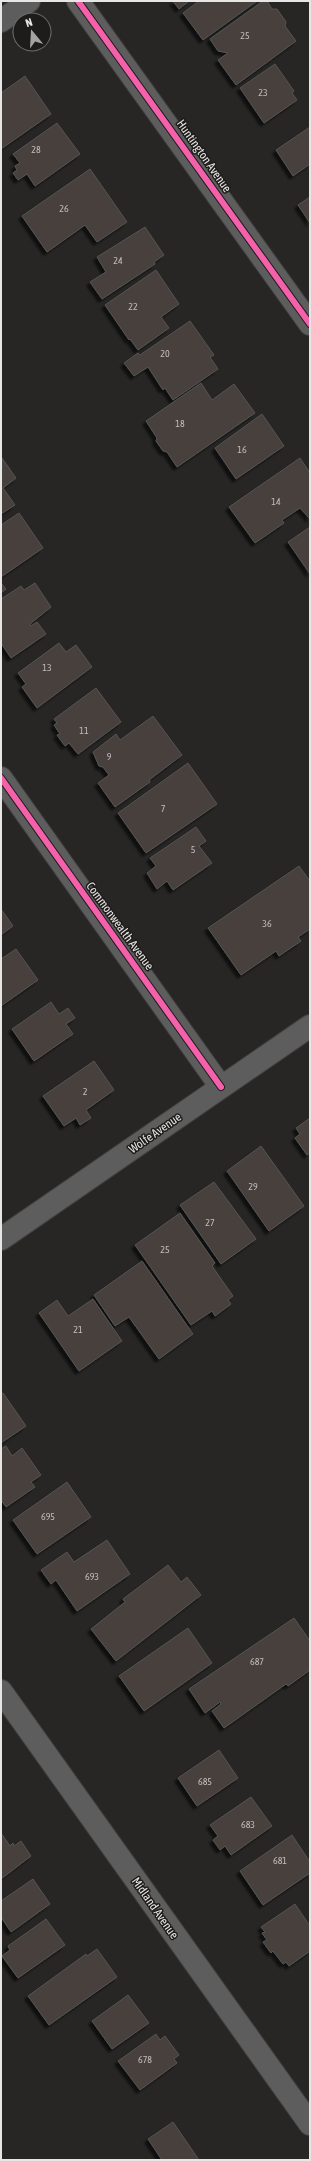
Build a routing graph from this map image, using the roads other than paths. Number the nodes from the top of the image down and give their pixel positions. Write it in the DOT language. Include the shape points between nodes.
graph roads {
  1 [pos="29,1"];
  2 [pos="78,1"];
  3 [pos="1,20"];
  4 [pos="310,324"];
  5 [pos="1,778"];
  6 [pos="310,1026"];
  7 [pos="221,1087"];
  8 [pos="1,1239"];
  9 [pos="1,1691"];
  10 [pos="310,2124"];
  1 -- 3 [label="street"];
  2 -- 4 [label="street, Huntington Avenue"];
  5 -- 7 [label="street, Commonwealth Avenue"];
  6 -- 7 [label="street, Wolfe Avenue"];
  7 -- 8 [label="street, Wolfe Avenue"];
  9 -- 10 [label="main road, Midland Avenue"];
}
